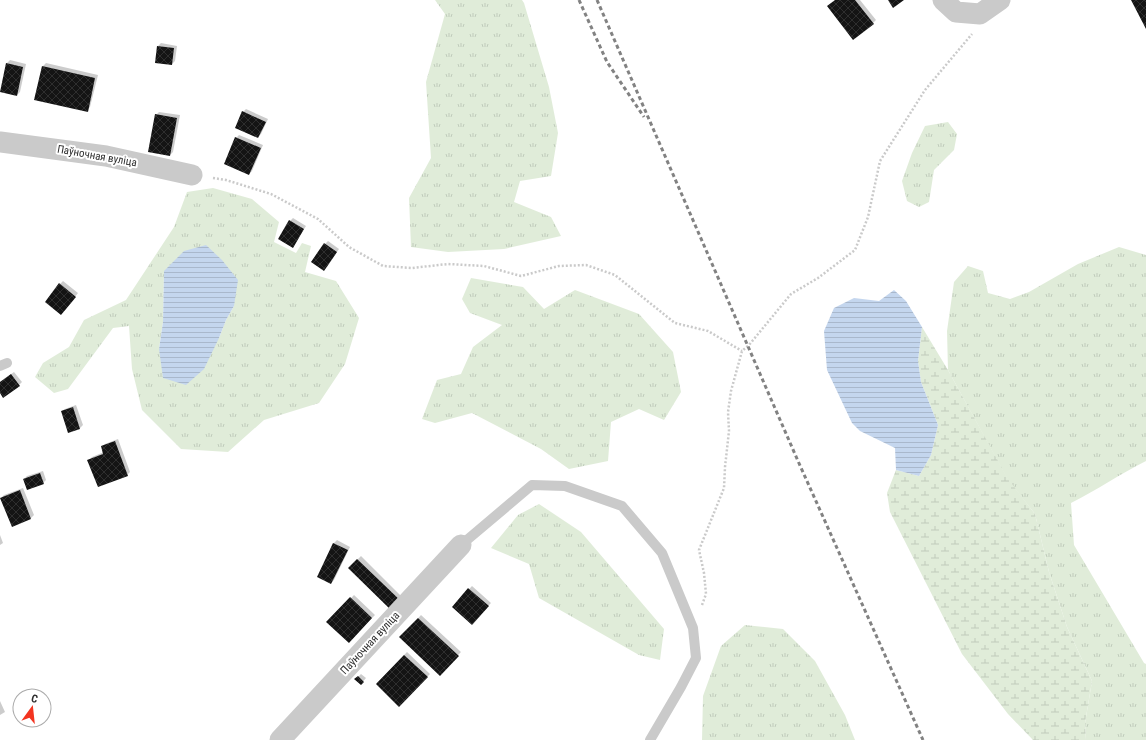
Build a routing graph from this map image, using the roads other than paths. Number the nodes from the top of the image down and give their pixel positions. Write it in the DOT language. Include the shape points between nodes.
graph roads {
  1 [pos="943,0"];
  2 [pos="1000,0"];
  3 [pos="0,142"];
  4 [pos="192,175"];
  5 [pos="461,545"];
  6 [pos="280,740"];
  7 [pos="650,740"];
  1 -- 2 [label="street" via="956,12 980,14"];
  3 -- 4 [label="street, Паўночная вуліца" via="106,156"];
  5 -- 6 [label="street, Паўночная вуліца"];
  5 -- 7 [label="lane" via="532,485 565,486 622,506 662,553 693,628 696,658"];
}
